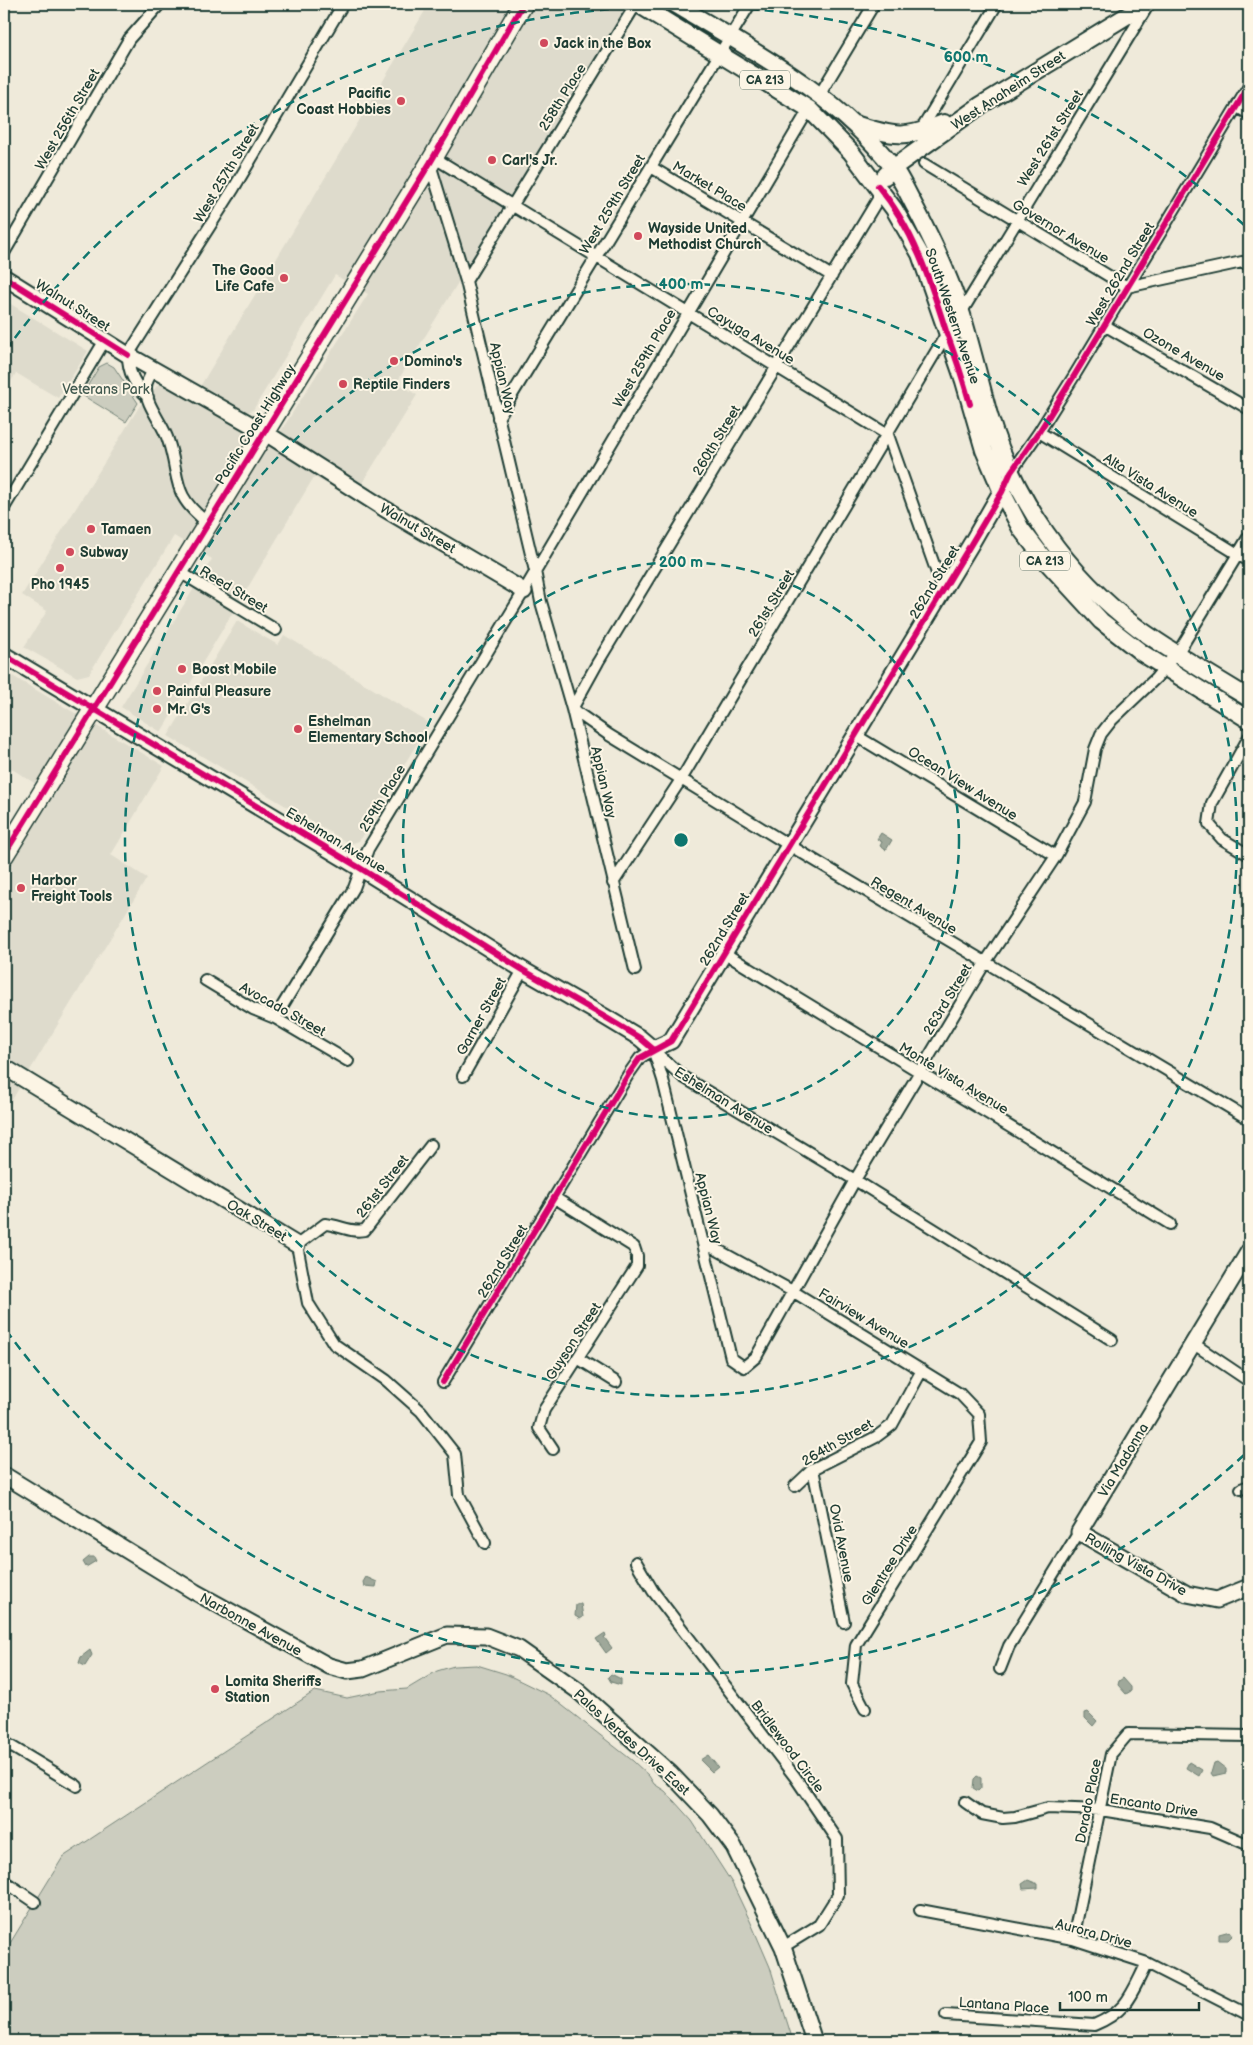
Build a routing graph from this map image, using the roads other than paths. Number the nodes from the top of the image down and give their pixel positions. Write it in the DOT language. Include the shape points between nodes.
graph roads {
  1 [pos="160,4"];
  2 [pos="344,4"];
  3 [pos="523,4"];
  4 [pos="637,4"];
  5 [pos="675,4"];
  6 [pos="750,4"];
  7 [pos="874,4"];
  8 [pos="997,4"];
  9 [pos="1147,4"];
  10 [pos="730,37"];
  11 [pos="720,54"];
  12 [pos="1249,86"];
  13 [pos="820,94"];
  14 [pos="1237,107"];
  15 [pos="810,109"];
  16 [pos="968,114"];
  17 [pos="1249,114"];
  18 [pos="854,124"];
  19 [pos="924,125"];
  20 [pos="431,160"];
  21 [pos="924,164"];
  22 [pos="651,167"];
  23 [pos="893,168"];
  24 [pos="878,186"];
  25 [pos="512,206"];
  26 [pos="1016,219"];
  27 [pos="743,222"];
  28 [pos="4,253"];
  29 [pos="596,256"];
  30 [pos="1249,265"];
  31 [pos="832,276"];
  32 [pos="4,277"];
  33 [pos="466,281"];
  34 [pos="1127,287"];
  35 [pos="687,312"];
  36 [pos="961,313"];
  37 [pos="1104,325"];
  38 [pos="947,333"];
  39 [pos="105,340"];
  40 [pos="128,355"];
  41 [pos="776,367"];
  42 [pos="154,369"];
  43 [pos="148,398"];
  44 [pos="1249,409"];
  45 [pos="498,418"];
  46 [pos="264,432"];
  47 [pos="1039,432"];
  48 [pos="888,435"];
  49 [pos="1011,472"];
  50 [pos="1002,492"];
  51 [pos="4,508"];
  52 [pos="208,523"];
  53 [pos="1249,536"];
  54 [pos="1238,554"];
  55 [pos="1249,561"];
  56 [pos="178,571"];
  57 [pos="535,571"];
  58 [pos="524,590"];
  59 [pos="943,590"];
  60 [pos="540,602"];
  61 [pos="276,630"];
  62 [pos="1176,653"];
  63 [pos="4,655"];
  64 [pos="1164,668"];
  65 [pos="1249,698"];
  66 [pos="92,708"];
  67 [pos="572,709"];
  68 [pos="1249,720"];
  69 [pos="855,734"];
  70 [pos="1249,737"];
  71 [pos="682,778"];
  72 [pos="789,845"];
  73 [pos="4,855"];
  74 [pos="1249,855"];
  75 [pos="1056,856"];
  76 [pos="360,868"];
  77 [pos="613,883"];
  78 [pos="724,953"];
  79 [pos="985,963"];
  80 [pos="523,970"];
  81 [pos="635,970"];
  82 [pos="205,980"];
  83 [pos="275,1018"];
  84 [pos="653,1050"];
  85 [pos="348,1061"];
  86 [pos="4,1068"];
  87 [pos="919,1073"];
  88 [pos="463,1076"];
  89 [pos="1247,1118"];
  90 [pos="431,1145"];
  91 [pos="855,1180"];
  92 [pos="555,1198"];
  93 [pos="1170,1224"];
  94 [pos="703,1242"];
  95 [pos="297,1245"];
  96 [pos="1249,1251"];
  97 [pos="794,1292"];
  98 [pos="1112,1340"];
  99 [pos="1194,1344"];
  100 [pos="579,1359"];
  101 [pos="744,1368"];
  102 [pos="922,1370"];
  103 [pos="1249,1381"];
  104 [pos="443,1382"];
  105 [pos="616,1382"];
  106 [pos="981,1442"];
  107 [pos="553,1449"];
  108 [pos="813,1469"];
  109 [pos="4,1475"];
  110 [pos="796,1486"];
  111 [pos="1079,1532"];
  112 [pos="485,1543"];
  113 [pos="636,1562"];
  114 [pos="1249,1587"];
  115 [pos="844,1622"];
  116 [pos="519,1649"];
  117 [pos="1000,1670"];
  118 [pos="865,1709"];
  119 [pos="1249,1736"];
  120 [pos="4,1742"];
  121 [pos="77,1786"];
  122 [pos="965,1802"];
  123 [pos="1101,1810"];
  124 [pos="1249,1845"];
  125 [pos="4,1881"];
  126 [pos="36,1902"];
  127 [pos="920,1910"];
  128 [pos="1073,1940"];
  129 [pos="783,1947"];
  130 [pos="1147,1962"];
  131 [pos="946,2015"];
  132 [pos="1249,2015"];
  133 [pos="814,2041"];
  1 -- 28 [label="street, West 256th Street" via="130,39"];
  2 -- 40 [label="street, West 257th Street" via="234,188"];
  3 -- 20 [label="highway, Pacific Coast Highway"];
  4 -- 11 [label="main road, South Western Avenue / CA 213"];
  4 -- 25 [label="street, 258th Place"];
  5 -- 10 [label="main road, South Western Avenue / CA 213"];
  6 -- 10 [label="street, West 259th Street"];
  7 -- 13 [label="street"];
  8 -- 19 [label="street"];
  9 -- 16 [label="main road, West Anaheim Street"];
  9 -- 26 [label="street, West 261st Street"];
  10 -- 11 [label="street, West 259th Street"];
  10 -- 13 [label="main road, South Western Avenue / CA 213"];
  11 -- 15 [label="main road, South Western Avenue / CA 213"];
  11 -- 22 [label="street, West 259th Street"];
  12 -- 14 [label="street, West 262nd Street"];
  13 -- 18 [label="main road, South Western Avenue / CA 213"];
  14 -- 17 [label="street"];
  14 -- 34 [label="street, West 262nd Street"];
  15 -- 24 [label="main road, South Western Avenue / CA 213"];
  15 -- 27 [label="street, West 259th Place"];
  16 -- 18 [label="main road" via="918,134 890,134"];
  16 -- 23 [label="main road, West Anaheim Street"];
  18 -- 23 [label="main road, South Western Avenue / CA 213"];
  20 -- 25 [label="street, Cayuga Avenue"];
  20 -- 33 [label="street, Appian Way"];
  20 -- 46 [label="highway, Pacific Coast Highway"];
  21 -- 26 [label="street, Governor Avenue"];
  22 -- 27 [label="street, Market Place"];
  22 -- 29 [label="street, West 259th Street"];
  23 -- 24 [label="main road, West Anaheim Street"];
  23 -- 36 [label="main road, South Western Avenue / CA 213" via="924,224"];
  24 -- 31 [label="street, 260th Street" via="878,199"];
  24 -- 38 [label="main road, South Western Avenue / CA 213" via="920,254"];
  25 -- 29 [label="street, Cayuga Avenue"];
  25 -- 33 [label="street, 258th Place"];
  26 -- 34 [label="street, Governor Avenue"];
  26 -- 36 [label="street, West 261st Street"];
  27 -- 31 [label="street, Market Place"];
  27 -- 35 [label="street, West 259th Place"];
  29 -- 35 [label="street, Cayuga Avenue"];
  29 -- 45 [label="street, West 259th Street"];
  30 -- 34 [label="street" via="1242,262"];
  31 -- 41 [label="street, 260th Street"];
  32 -- 39 [label="street, Walnut Street"];
  33 -- 45 [label="street, Appian Way"];
  34 -- 37 [label="street, West 262nd Street"];
  35 -- 41 [label="street, Cayuga Avenue"];
  35 -- 57 [label="street, West 259th Place"];
  36 -- 49 [label="main road, South Western Avenue / CA 213" via="990,417"];
  37 -- 44 [label="street, Ozone Avenue"];
  37 -- 47 [label="street, West 262nd Street"];
  38 -- 48 [label="street, 261st Street"];
  38 -- 50 [label="main road, South Western Avenue / CA 213" via="984,450"];
  39 -- 40 [label="street, Walnut Street"];
  39 -- 51 [label="street"];
  40 -- 42 [label="street, Walnut Street"];
  40 -- 43 [label="street" via="128,369"];
  41 -- 48 [label="street, Cayuga Avenue"];
  41 -- 67 [label="street, 260th Street"];
  42 -- 43 [label="street" via="146,386"];
  42 -- 46 [label="street, Walnut Street"];
  43 -- 52 [label="street" via="168,439 176,484 182,497 193,512"];
  45 -- 57 [label="street, Appian Way"];
  46 -- 52 [label="highway, Pacific Coast Highway"];
  46 -- 58 [label="street, Walnut Street" via="385,509"];
  47 -- 49 [label="street, West 262nd Street"];
  47 -- 54 [label="street, Alta Vista Avenue"];
  48 -- 59 [label="street"];
  48 -- 71 [label="street, 261st Street"];
  49 -- 50 [label="street, 262nd Street"];
  49 -- 62 [label="main road, South Western Avenue / CA 213" via="1033,514 1081,576 1138,627"];
  50 -- 59 [label="street, 262nd Street"];
  50 -- 64 [label="main road, South Western Avenue / CA 213" via="1021,529 1100,621"];
  52 -- 56 [label="highway, Pacific Coast Highway"];
  53 -- 54 [label="street, 263rd Street"];
  54 -- 55 [label="street, Alta Vista Avenue"];
  54 -- 62 [label="street, 263rd Street"];
  56 -- 61 [label="street, Reed Street"];
  56 -- 66 [label="highway, Pacific Coast Highway"];
  57 -- 58 [label="street, 259th Place"];
  57 -- 60 [label="street, Appian Way"];
  58 -- 60 [label="street"];
  58 -- 76 [label="street, 259th Place" via="368,849"];
  59 -- 69 [label="street, 262nd Street"];
  60 -- 67 [label="street, Appian Way"];
  62 -- 64 [label="street, 263rd Street"];
  62 -- 65 [label="main road, South Western Avenue / CA 213"];
  63 -- 66 [label="street, Eshelman Avenue"];
  64 -- 68 [label="main road, South Western Avenue / CA 213"];
  64 -- 75 [label="street, 263rd Street" via="1101,734 1085,802"];
  66 -- 73 [label="highway, Pacific Coast Highway"];
  66 -- 76 [label="street, Eshelman Avenue"];
  67 -- 71 [label="street, Regent Avenue"];
  67 -- 77 [label="street, Appian Way"];
  69 -- 72 [label="street, 262nd Street"];
  69 -- 75 [label="street, Ocean View Avenue"];
  70 -- 74 [label="street" via="1212,803 1209,824 1222,839"];
  71 -- 72 [label="street, Regent Avenue"];
  71 -- 77 [label="street, 261st Street"];
  72 -- 78 [label="street, 262nd Street"];
  72 -- 79 [label="street, Regent Avenue"];
  75 -- 79 [label="street, 263rd Street"];
  76 -- 80 [label="street, Eshelman Avenue"];
  76 -- 83 [label="street, 259th Place" via="354,888"];
  77 -- 81 [label="street, Appian Way"];
  78 -- 84 [label="street, 262nd Street" via="671,1041"];
  78 -- 87 [label="street, Monte Vista Avenue"];
  79 -- 87 [label="street, 263rd Street"];
  79 -- 89 [label="street, Regent Avenue"];
  80 -- 84 [label="street, Eshelman Avenue" via="605,1016"];
  80 -- 88 [label="street, Garner Street"];
  82 -- 83 [label="street, Avocado Street" via="252,1009"];
  83 -- 85 [label="street, Avocado Street"];
  84 -- 91 [label="street, Eshelman Avenue" via="683,1078"];
  84 -- 92 [label="street, 262nd Street" via="640,1058 628,1075"];
  84 -- 94 [label="street, Appian Way"];
  86 -- 95 [label="street, Oak Street"];
  87 -- 91 [label="street, 263rd Street"];
  87 -- 93 [label="street, Monte Vista Avenue"];
  90 -- 95 [label="street, 261st Street" via="366,1230 356,1232 339,1225 324,1224"];
  91 -- 97 [label="street, 263rd Street"];
  91 -- 98 [label="street, Eshelman Avenue"];
  92 -- 100 [label="street, Guyson Street" via="634,1247 637,1256 637,1266"];
  92 -- 104 [label="street, 262nd Street"];
  94 -- 97 [label="street, Fairview Avenue"];
  94 -- 101 [label="street, Appian Way" via="731,1358"];
  95 -- 112 [label="street, Oak Street" via="308,1303 334,1344 386,1380 421,1411 455,1454 459,1495"];
  96 -- 99 [label="street, Via Madonna"];
  97 -- 101 [label="street, 263rd Street" via="756,1357"];
  97 -- 102 [label="street, Fairview Avenue"];
  99 -- 103 [label="street"];
  99 -- 111 [label="street, Via Madonna"];
  100 -- 105 [label="street"];
  100 -- 107 [label="street, Guyson Street" via="539,1420 540,1432"];
  102 -- 106 [label="street, Fairview Avenue" via="960,1394 979,1414"];
  102 -- 108 [label="street, 264th Street" via="892,1425 876,1437"];
  106 -- 118 [label="street, Glentree Drive" via="856,1645 852,1684"];
  108 -- 110 [label="street, 264th Street"];
  108 -- 115 [label="street, Ovid Avenue"];
  109 -- 116 [label="street, Narbonne Avenue" via="195,1592 329,1666 347,1671 363,1669 447,1635 486,1636"];
  111 -- 114 [label="street, Rolling Vista Drive" via="1187,1594 1217,1600"];
  111 -- 117 [label="street, Via Madonna" via="1009,1646"];
  113 -- 129 [label="street, Bridlewood Circle" via="653,1591 795,1777 837,1839 838,1895 819,1925"];
  116 -- 129 [label="street, Palos Verdes Drive East" via="576,1690 670,1773 710,1816 734,1847"];
  119 -- 123 [label="street, Dorado Place" via="1128,1734 1111,1754"];
  120 -- 121 [label="street"];
  122 -- 123 [label="street, Encanto Drive" via="982,1814 1003,1818 1048,1808"];
  123 -- 124 [label="street, Encanto Drive" via="1210,1828"];
  123 -- 128 [label="street, Dorado Place"];
  125 -- 126 [label="street"];
  127 -- 128 [label="street, Aurora Drive"];
  128 -- 130 [label="street, Aurora Drive"];
  129 -- 133 [label="street, Palos Verdes Drive East"];
  130 -- 131 [label="street, Lantana Place" via="1125,2006 1111,2018 1094,2025"];
  130 -- 132 [label="street, Aurora Drive"];
}
